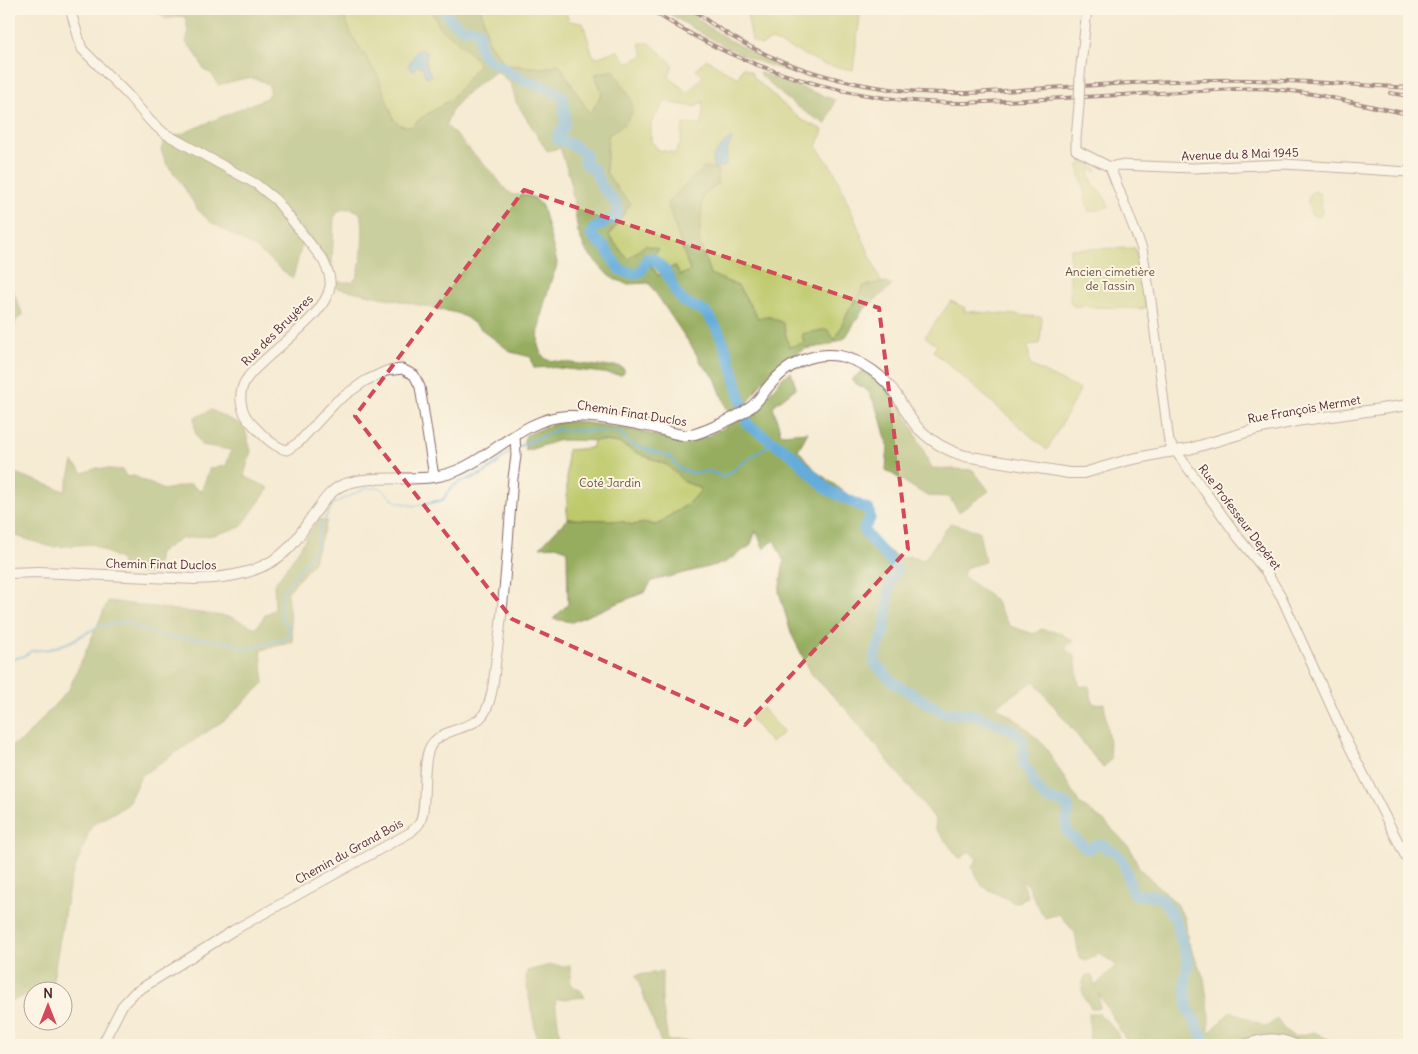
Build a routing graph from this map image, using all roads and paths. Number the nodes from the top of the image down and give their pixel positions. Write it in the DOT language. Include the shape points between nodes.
graph roads {
  1 [pos="70,9"];
  2 [pos="1087,9"];
  3 [pos="1110,167"];
  4 [pos="1409,172"];
  5 [pos="1409,405"];
  6 [pos="516,444"];
  7 [pos="1175,450"];
  8 [pos="434,477"];
  9 [pos="9,573"];
  10 [pos="1409,863"];
  11 [pos="102,1045"];
  12 [pos="1245,1045"];
  13 [pos="1296,1045"];
  1 -- 8 [label="street, Rue des Bruyères" via="82,49 150,121 164,133 256,184 276,200 328,271 330,288 322,304 247,378 242,387 242,406 248,421 278,448 287,450 299,442 337,401 365,380 386,371 402,369 414,375 420,386"];
  2 -- 3 [label="street, Avenue du 8 Mai 1945, bridge" via="1076,150"];
  3 -- 4 [label="street, Avenue du 8 Mai 1945" via="1284,164"];
  3 -- 7 [label="street, Rue Professeur Depéret" via="1142,250 1167,437"];
  5 -- 7 [label="main road, Rue François Mermet" via="1296,421"];
  6 -- 7 [label="main road, Chemin Finat Duclos" via="542,422 568,416 695,434 748,410 789,366 819,356 836,356 870,368 895,393 918,429 949,452 1084,473"];
  6 -- 8 [label="main road, Chemin Finat Duclos" via="455,472"];
  6 -- 11 [label="street, Chemin du Grand Bois" via="501,627 491,694 482,717 440,737 430,747 419,824 411,832 234,930 134,993 122,1006"];
  7 -- 10 [label="street, Rue Professeur Depéret" via="1281,596 1352,752"];
  8 -- 9 [label="main road, Chemin Finat Duclos" via="367,479 343,484 329,494 283,554 269,564 235,576 195,579"];
  12 -- 13 [label="main road" via="1270,1038"];
}
